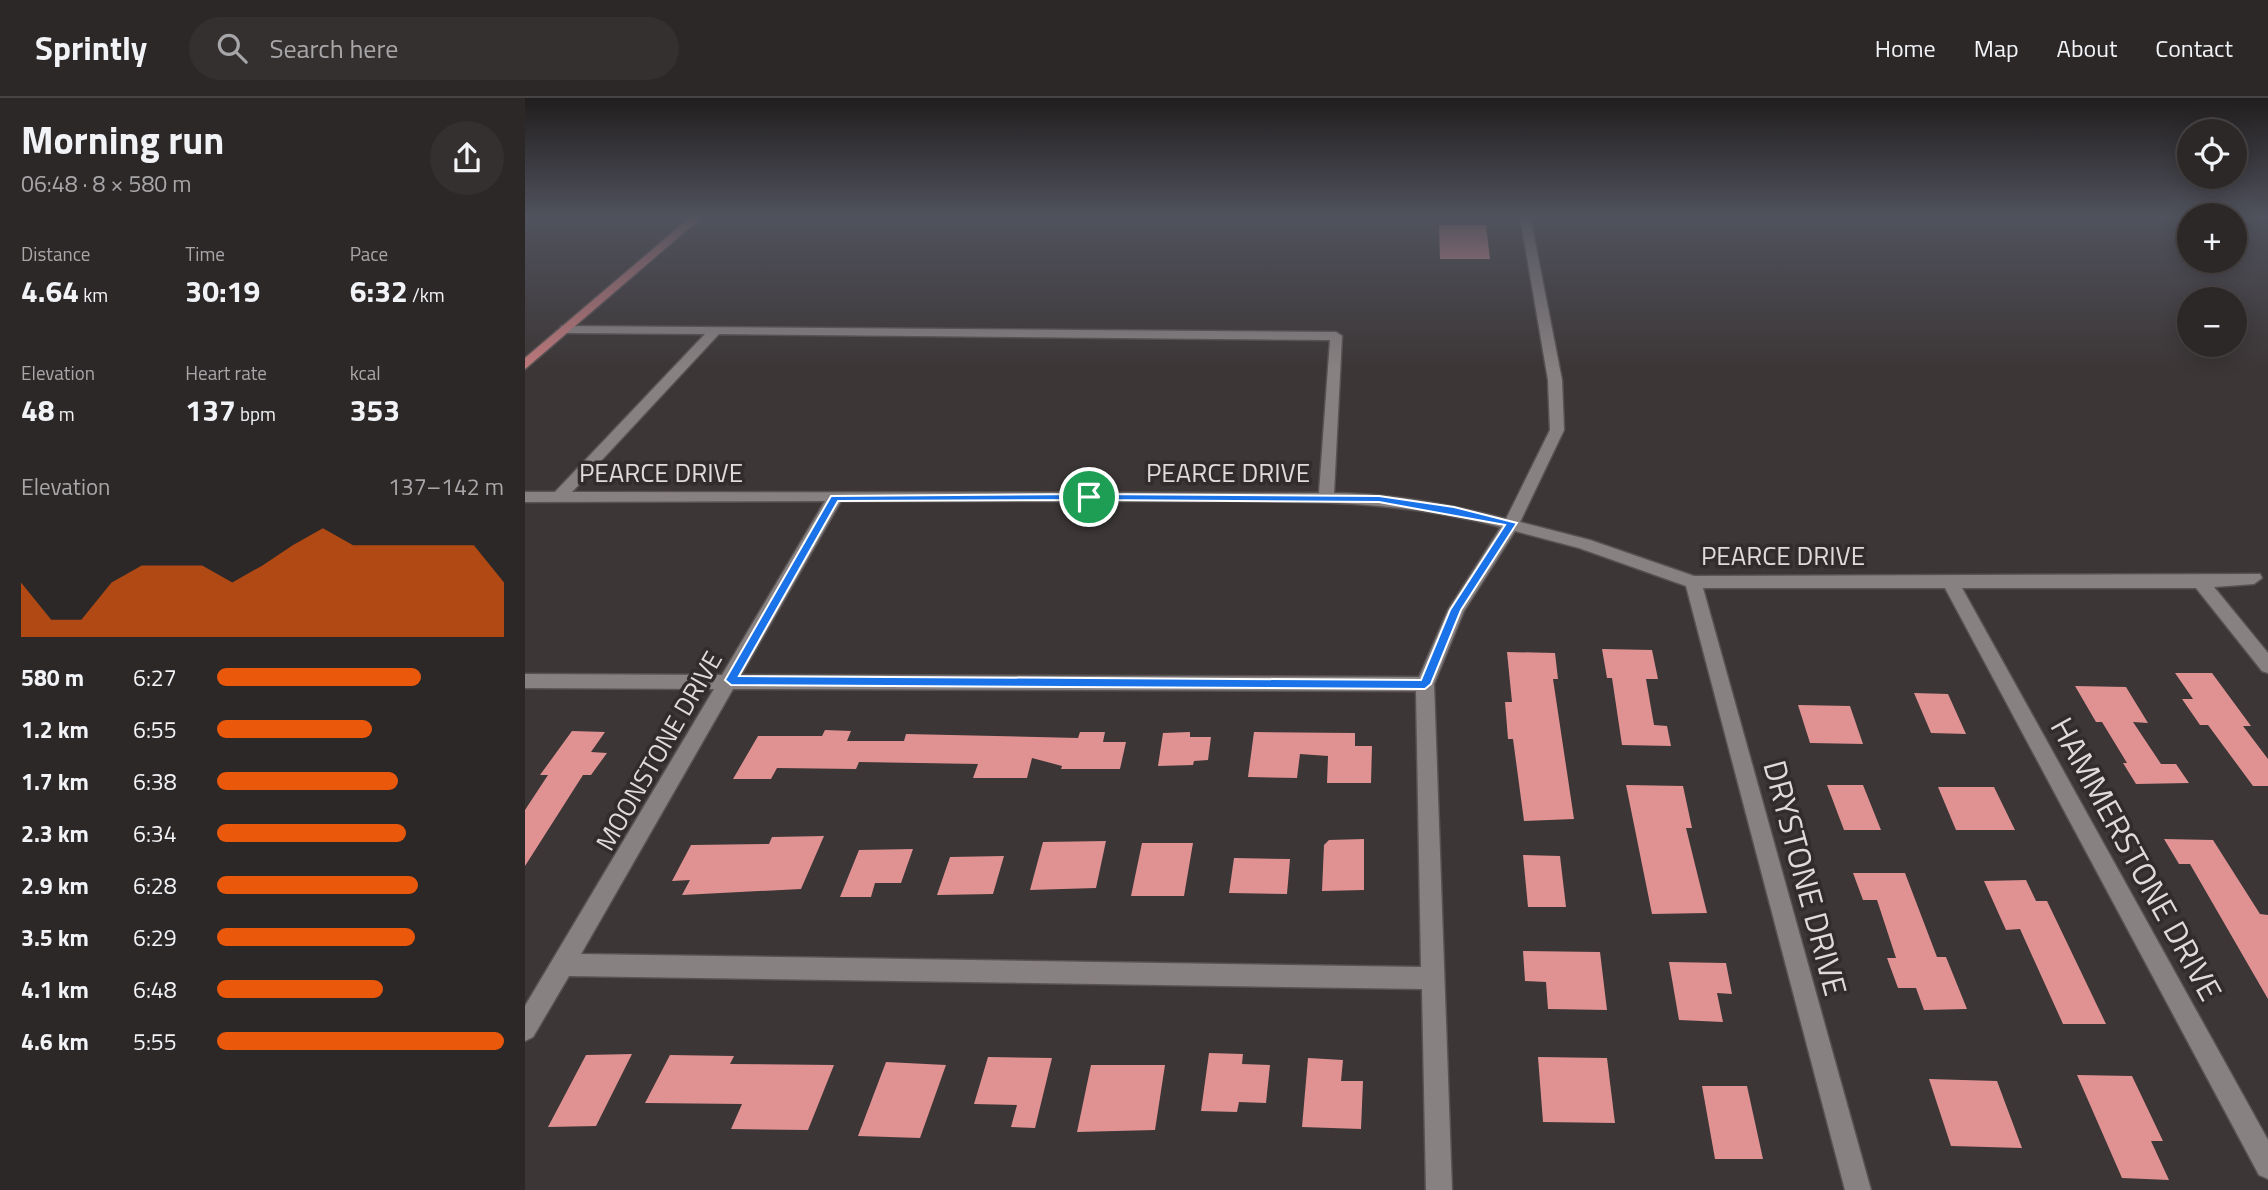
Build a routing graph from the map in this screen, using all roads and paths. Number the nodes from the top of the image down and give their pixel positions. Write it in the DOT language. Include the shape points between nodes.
graph roads {
  1 [pos="636,267"];
  2 [pos="637,267"];
  3 [pos="1534,267"];
  4 [pos="631,272"];
  5 [pos="565,329"];
  6 [pos="715,331"];
  7 [pos="525,365"];
  8 [pos="560,496"];
  9 [pos="525,497"];
  10 [pos="835,498"];
  11 [pos="1326,498"];
  12 [pos="1512,523"];
  13 [pos="2254,578"];
  14 [pos="1950,581"];
  15 [pos="1693,582"];
  16 [pos="2201,582"];
  17 [pos="2268,666"];
  18 [pos="731,680"];
  19 [pos="525,681"];
  20 [pos="1425,684"];
  21 [pos="565,965"];
  22 [pos="1434,978"];
  23 [pos="525,1029"];
  24 [pos="2268,1166"];
  25 [pos="1439,1190"];
  26 [pos="1858,1190"];
  1 -- 4 [label="main road"];
  2 -- 4 [label="main road"];
  3 -- 12 [label="street" via="1555,380 1557,430"];
  4 -- 5 [label="main road"];
  5 -- 6 [label="street"];
  5 -- 7 [label="main road"];
  6 -- 8 [label="street"];
  6 -- 11 [label="street" via="1336,336"];
  8 -- 9 [label="street, PEARCE DRIVE"];
  8 -- 10 [label="street, PEARCE DRIVE"];
  10 -- 11 [label="street, PEARCE DRIVE"];
  10 -- 18 [label="street, MOONSTONE DRIVE"];
  11 -- 12 [label="street, PEARCE DRIVE" via="1379,499"];
  12 -- 15 [label="street, PEARCE DRIVE"];
  12 -- 20 [label="street" via="1456,610"];
  13 -- 16 [label="street, PEARCE DRIVE"];
  14 -- 15 [label="street, PEARCE DRIVE"];
  14 -- 16 [label="street, PEARCE DRIVE"];
  14 -- 24 [label="street, HAMMERSTONE DRIVE"];
  15 -- 26 [label="street, DRYSTONE DRIVE"];
  16 -- 17 [label="street"];
  18 -- 19 [label="street"];
  18 -- 20 [label="street"];
  18 -- 21 [label="street, MOONSTONE DRIVE"];
  20 -- 22 [label="street"];
  21 -- 22 [label="street"];
  21 -- 23 [label="street, MOONSTONE DRIVE"];
  22 -- 25 [label="street"];
}
